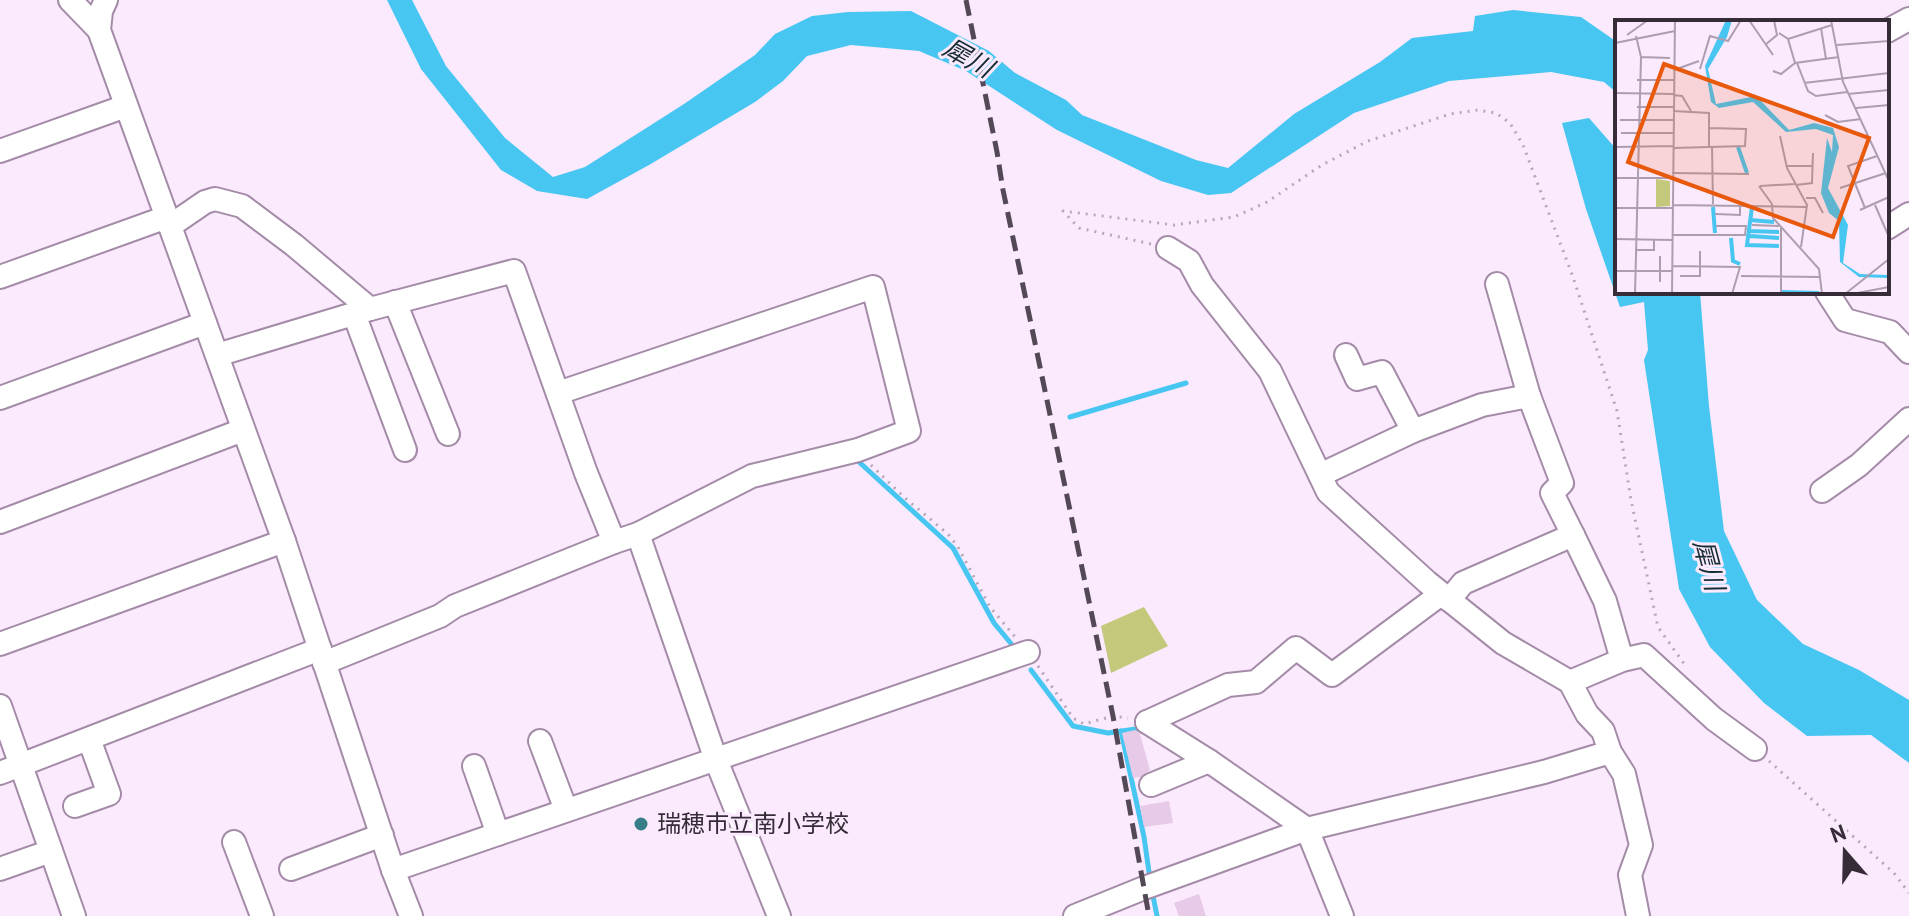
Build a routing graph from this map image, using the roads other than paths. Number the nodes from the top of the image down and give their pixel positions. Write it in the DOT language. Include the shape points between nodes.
graph roads {
  1 [pos="70,0"];
  2 [pos="106,0"];
  3 [pos="1909,19"];
  4 [pos="99,30"];
  5 [pos="1889,30"];
  6 [pos="126,106"];
  7 [pos="0,151"];
  8 [pos="1909,214"];
  9 [pos="168,222"];
  10 [pos="1889,227"];
  11 [pos="1168,248"];
  12 [pos="0,277"];
  13 [pos="1497,284"];
  14 [pos="1828,294"];
  15 [pos="395,302"];
  16 [pos="362,311"];
  17 [pos="205,323"];
  18 [pos="1909,352"];
  19 [pos="217,355"];
  20 [pos="1346,355"];
  21 [pos="558,393"];
  22 [pos="1529,396"];
  23 [pos="0,398"];
  24 [pos="1909,419"];
  25 [pos="243,430"];
  26 [pos="1413,431"];
  27 [pos="448,434"];
  28 [pos="405,450"];
  29 [pos="1320,475"];
  30 [pos="1822,491"];
  31 [pos="0,522"];
  32 [pos="638,534"];
  33 [pos="1573,535"];
  34 [pos="284,541"];
  35 [pos="614,542"];
  36 [pos="1445,597"];
  37 [pos="0,644"];
  38 [pos="1028,652"];
  39 [pos="322,656"];
  40 [pos="1622,660"];
  41 [pos="1570,682"];
  42 [pos="0,706"];
  43 [pos="89,739"];
  44 [pos="540,741"];
  45 [pos="1755,749"];
  46 [pos="1610,752"];
  47 [pos="716,760"];
  48 [pos="1209,761"];
  49 [pos="474,766"];
  50 [pos="10,770"];
  51 [pos="1151,785"];
  52 [pos="75,806"];
  53 [pos="566,810"];
  54 [pos="1307,829"];
  55 [pos="498,834"];
  56 [pos="382,835"];
  57 [pos="234,842"];
  58 [pos="51,851"];
  59 [pos="0,869"];
  60 [pos="291,869"];
  61 [pos="393,870"];
  62 [pos="74,916"];
  63 [pos="262,916"];
  64 [pos="411,916"];
  65 [pos="779,916"];
  66 [pos="1075,916"];
  67 [pos="1342,916"];
  68 [pos="1638,916"];
  1 -- 4 [label="street"];
  2 -- 4 [label="street"];
  3 -- 5 [label="street"];
  4 -- 6 [label="street"];
  6 -- 7 [label="street"];
  6 -- 9 [label="street"];
  8 -- 10 [label="street"];
  9 -- 12 [label="street"];
  9 -- 16 [label="street" via="215,199 242,206 294,245"];
  9 -- 17 [label="street"];
  11 -- 29 [label="street" via="1189,261 1270,371"];
  13 -- 22 [label="street"];
  14 -- 18 [label="street" via="1845,320 1890,332"];
  15 -- 16 [label="street"];
  15 -- 21 [label="street" via="514,271"];
  15 -- 27 [label="street"];
  16 -- 19 [label="street"];
  16 -- 28 [label="street"];
  17 -- 19 [label="street"];
  17 -- 23 [label="street"];
  19 -- 25 [label="street"];
  20 -- 26 [label="street" via="1357,379 1382,372"];
  21 -- 32 [label="street" via="873,287 909,431 858,450 752,476"];
  21 -- 35 [label="street"];
  22 -- 26 [label="street" via="1482,405"];
  22 -- 33 [label="street" via="1562,483 1552,493"];
  24 -- 30 [label="street"];
  25 -- 31 [label="street"];
  25 -- 34 [label="street"];
  26 -- 29 [label="street"];
  29 -- 36 [label="street" via="1328,492"];
  32 -- 35 [label="street"];
  32 -- 47 [label="street"];
  33 -- 36 [label="street" via="1463,583"];
  33 -- 40 [label="street" via="1605,601"];
  34 -- 37 [label="street"];
  34 -- 39 [label="street"];
  35 -- 39 [label="street" via="440,616"];
  36 -- 41 [label="street" via="1503,643"];
  36 -- 48 [label="street" via="1332,675 1296,648 1256,682 1228,685 1147,722"];
  38 -- 47 [label="street"];
  39 -- 43 [label="street"];
  39 -- 56 [label="street"];
  40 -- 41 [label="street"];
  40 -- 45 [label="street" via="1644,655"];
  41 -- 46 [label="street" via="1603,731"];
  42 -- 50 [label="street"];
  43 -- 50 [label="street"];
  43 -- 52 [label="street" via="109,794"];
  44 -- 53 [label="street"];
  46 -- 54 [label="street"];
  46 -- 68 [label="street" via="1624,774 1641,845 1630,875"];
  47 -- 53 [label="street"];
  47 -- 65 [label="street"];
  48 -- 51 [label="street"];
  48 -- 54 [label="street"];
  49 -- 55 [label="street"];
  50 -- 58 [label="street"];
  53 -- 55 [label="street"];
  54 -- 66 [label="street"];
  54 -- 67 [label="street"];
  55 -- 61 [label="street"];
  56 -- 60 [label="street"];
  56 -- 61 [label="street"];
  57 -- 63 [label="street"];
  58 -- 59 [label="street"];
  58 -- 62 [label="street"];
  61 -- 64 [label="street"];
}
